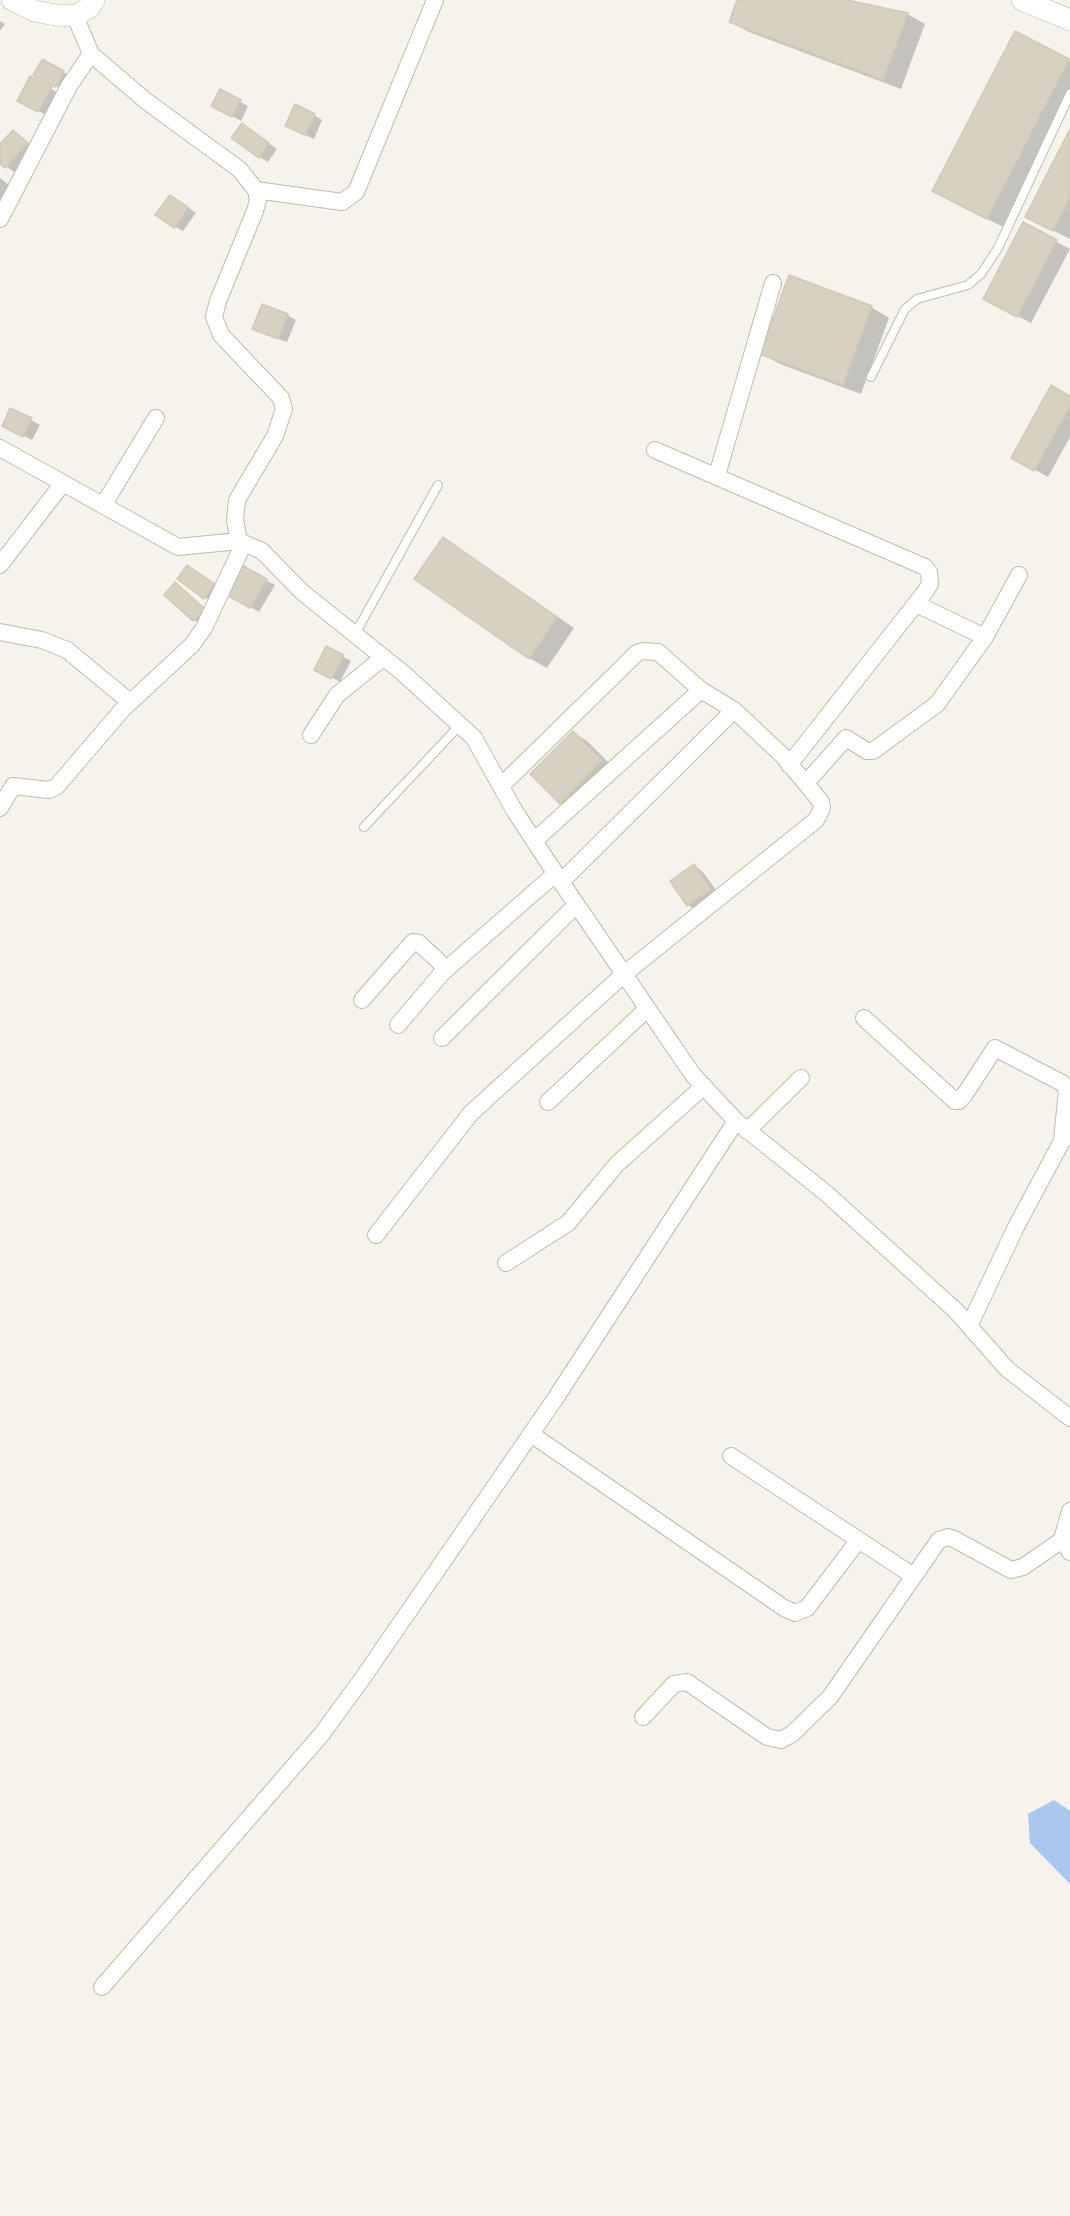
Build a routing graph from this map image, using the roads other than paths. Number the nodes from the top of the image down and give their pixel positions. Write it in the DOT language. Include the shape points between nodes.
graph roads {
  1 [pos="12,0"];
  2 [pos="94,0"];
  3 [pos="435,0"];
  4 [pos="1022,0"];
  5 [pos="75,16"];
  6 [pos="1070,20"];
  7 [pos="91,54"];
  8 [pos="1070,94"];
  9 [pos="256,190"];
  10 [pos="0,219"];
  11 [pos="773,283"];
  12 [pos="871,376"];
  13 [pos="156,418"];
  14 [pos="0,448"];
  15 [pos="655,450"];
  16 [pos="717,476"];
  17 [pos="63,483"];
  18 [pos="438,485"];
  19 [pos="104,504"];
  20 [pos="241,542"];
  21 [pos="0,565"];
  22 [pos="1019,575"];
  23 [pos="916,604"];
  24 [pos="0,632"];
  25 [pos="355,634"];
  26 [pos="986,637"];
  27 [pos="383,658"];
  28 [pos="701,690"];
  29 [pos="130,702"];
  30 [pos="734,710"];
  31 [pos="460,725"];
  32 [pos="311,735"];
  33 [pos="789,765"];
  34 [pos="806,783"];
  35 [pos="502,785"];
  36 [pos="0,808"];
  37 [pos="364,827"];
  38 [pos="534,842"];
  39 [pos="558,878"];
  40 [pos="576,905"];
  41 [pos="447,969"];
  42 [pos="623,975"];
  43 [pos="362,1000"];
  44 [pos="647,1009"];
  45 [pos="864,1018"];
  46 [pos="398,1025"];
  47 [pos="442,1038"];
  48 [pos="801,1078"];
  49 [pos="704,1086"];
  50 [pos="548,1102"];
  51 [pos="741,1126"];
  52 [pos="1066,1138"];
  53 [pos="376,1235"];
  54 [pos="506,1263"];
  55 [pos="969,1326"];
  56 [pos="1070,1419"];
  57 [pos="531,1434"];
  58 [pos="731,1455"];
  59 [pos="1070,1511"];
  60 [pos="858,1541"];
  61 [pos="1066,1546"];
  62 [pos="912,1575"];
  63 [pos="643,1716"];
  64 [pos="102,1987"];
  1 -- 5 [label="street" via="35,10"];
  2 -- 5 [label="street"];
  3 -- 9 [label="street" via="356,192 342,202"];
  4 -- 6 [label="street"];
  5 -- 7 [label="street"];
  7 -- 9 [label="street" via="146,101 239,169"];
  7 -- 10 [label="street" via="69,86"];
  8 -- 12 [label="lane" via="998,248 981,274 968,285 917,299 905,309"];
  9 -- 20 [label="street" via="255,211 214,317 221,334 281,398 284,409 275,436 237,500 235,520"];
  11 -- 16 [label="street"];
  13 -- 19 [label="street"];
  14 -- 17 [label="street"];
  15 -- 16 [label="street"];
  16 -- 23 [label="street" via="925,567 930,584"];
  17 -- 19 [label="street"];
  17 -- 21 [label="street"];
  18 -- 25 [label="lane"];
  19 -- 20 [label="street" via="178,547"];
  20 -- 25 [label="street" via="262,551 302,592"];
  20 -- 29 [label="street" via="198,638"];
  22 -- 26 [label="street"];
  23 -- 26 [label="street"];
  23 -- 33 [label="street"];
  24 -- 29 [label="street" via="42,640 67,650"];
  25 -- 27 [label="street"];
  26 -- 34 [label="street" via="930,711 873,751 846,738"];
  27 -- 31 [label="street"];
  27 -- 32 [label="street" via="337,695"];
  28 -- 30 [label="street"];
  28 -- 35 [label="street" via="658,652 637,653"];
  28 -- 38 [label="street"];
  29 -- 36 [label="street" via="57,786 49,790 13,786"];
  30 -- 33 [label="street"];
  30 -- 39 [label="street"];
  31 -- 35 [label="street" via="474,738"];
  31 -- 37 [label="lane"];
  33 -- 34 [label="street"];
  34 -- 42 [label="street" via="821,802 816,820"];
  35 -- 38 [label="street"];
  38 -- 39 [label="street"];
  39 -- 40 [label="street"];
  39 -- 41 [label="street"];
  40 -- 42 [label="street"];
  40 -- 47 [label="street"];
  41 -- 43 [label="street" via="413,942"];
  41 -- 46 [label="street"];
  42 -- 44 [label="street"];
  42 -- 53 [label="street" via="471,1113"];
  44 -- 49 [label="street"];
  44 -- 50 [label="street"];
  45 -- 52 [label="street" via="955,1101 965,1095 995,1048 1062,1083 1067,1089"];
  48 -- 51 [label="street"];
  49 -- 51 [label="street"];
  49 -- 54 [label="street" via="617,1164 568,1223"];
  51 -- 55 [label="street" via="827,1194"];
  51 -- 57 [label="street"];
  52 -- 55 [label="street" via="1017,1225"];
  55 -- 56 [label="street" via="1007,1369"];
  57 -- 60 [label="street" via="795,1613 807,1608"];
  57 -- 64 [label="street" via="321,1735"];
  58 -- 60 [label="street"];
  59 -- 61 [label="street"];
  60 -- 62 [label="street"];
  61 -- 62 [label="street" via="1011,1570 954,1539 944,1538"];
  62 -- 63 [label="street" via="830,1696 781,1740 767,1737 687,1682 674,1684"];
}
